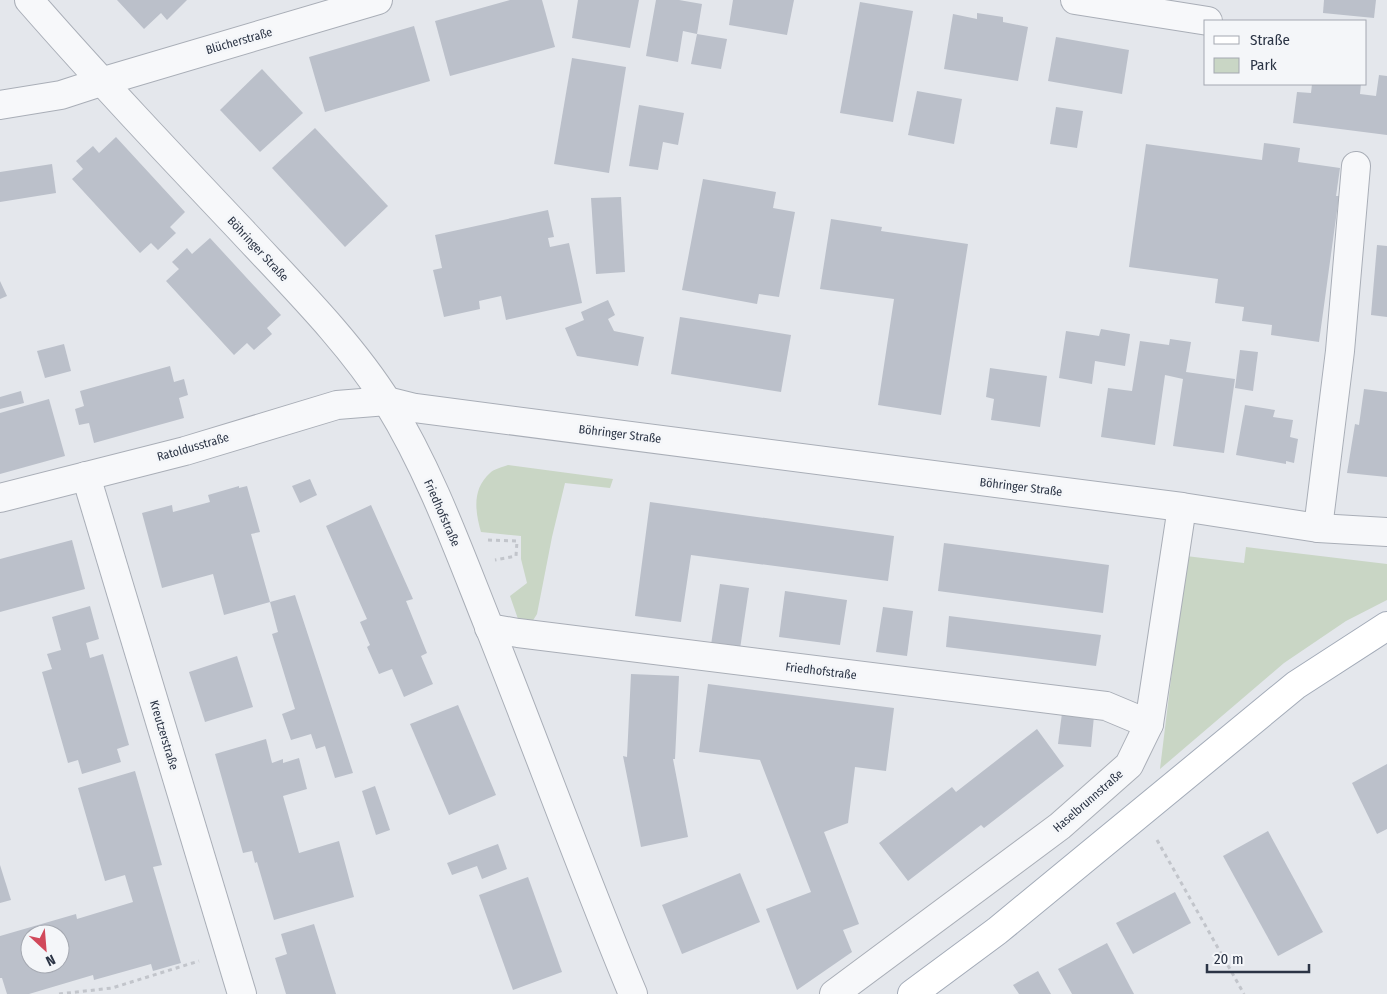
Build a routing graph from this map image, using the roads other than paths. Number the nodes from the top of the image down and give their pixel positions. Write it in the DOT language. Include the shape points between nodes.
graph roads {
  1 [pos="29,0"];
  2 [pos="378,0"];
  3 [pos="1075,0"];
  4 [pos="1204,20"];
  5 [pos="101,82"];
  6 [pos="0,105"];
  7 [pos="1356,166"];
  8 [pos="387,401"];
  9 [pos="86,476"];
  10 [pos="0,498"];
  11 [pos="1182,507"];
  12 [pos="1318,528"];
  13 [pos="1387,532"];
  14 [pos="1387,626"];
  15 [pos="489,628"];
  16 [pos="1149,724"];
  17 [pos="242,994"];
  18 [pos="633,994"];
  19 [pos="834,994"];
  20 [pos="912,994"];
  1 -- 5 [label="street, Böhringer Straße"];
  2 -- 5 [label="street, Blücherstraße"];
  3 -- 4 [label="street"];
  5 -- 6 [label="street, Blücherstraße" via="61,96"];
  5 -- 8 [label="street, Böhringer Straße" via="305,298 360,363"];
  7 -- 12 [label="street" via="1340,351"];
  8 -- 9 [label="street, Ratoldusstraße" via="337,405 185,451"];
  8 -- 11 [label="street, Böhringer Straße" via="423,409"];
  8 -- 15 [label="street, Friedhofstraße" via="409,439 447,521"];
  9 -- 10 [label="street, Ratoldusstraße"];
  9 -- 17 [label="street, Kreutzerstraße"];
  11 -- 12 [label="street, Böhringer Straße"];
  11 -- 16 [label="street, Haselbrunnstraße"];
  12 -- 13 [label="street, Böhringer Straße"];
  14 -- 20 [label="main road" via="1296,685 997,931"];
  15 -- 16 [label="street, Friedhofstraße" via="1106,706"];
  15 -- 18 [label="street, Friedhofstraße"];
  16 -- 19 [label="street, Haselbrunnstraße" via="1129,765 1060,826"];
}
